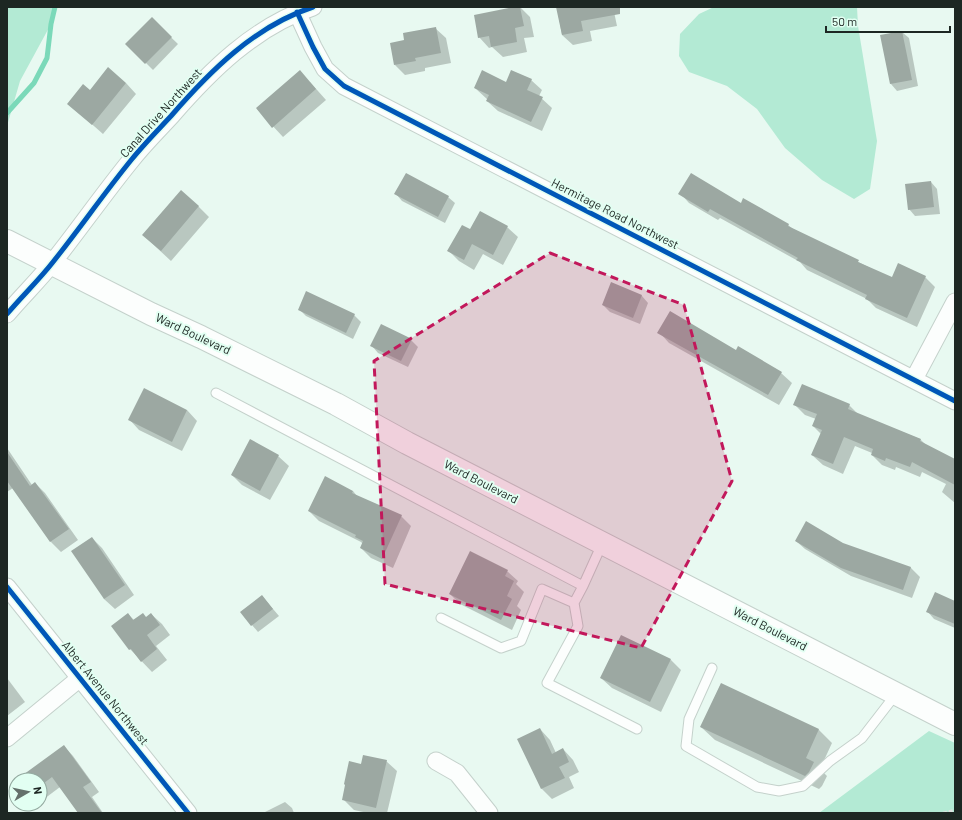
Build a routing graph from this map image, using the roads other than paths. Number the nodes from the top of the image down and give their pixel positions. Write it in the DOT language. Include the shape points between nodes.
graph roads {
  1 [pos="305,10"];
  2 [pos="7,241"];
  3 [pos="52,264"];
  4 [pos="955,302"];
  5 [pos="7,314"];
  6 [pos="914,379"];
  7 [pos="216,393"];
  8 [pos="955,401"];
  9 [pos="602,544"];
  10 [pos="583,586"];
  11 [pos="7,587"];
  12 [pos="574,603"];
  13 [pos="441,618"];
  14 [pos="712,668"];
  15 [pos="80,678"];
  16 [pos="896,694"];
  17 [pos="955,724"];
  18 [pos="637,729"];
  19 [pos="7,738"];
  20 [pos="436,761"];
  21 [pos="188,813"];
  22 [pos="489,813"];
  1 -- 3 [label="street, Canal Drive Northwest" via="281,20 253,38 214,69 191,92 132,159"];
  1 -- 6 [label="street, Hermitage Road Northwest" via="313,47 325,69 344,86"];
  2 -- 3 [label="main road, Ward Boulevard"];
  3 -- 5 [label="street"];
  3 -- 9 [label="main road, Ward Boulevard" via="329,401"];
  4 -- 6 [label="street"];
  6 -- 8 [label="street, Hermitage Road Northwest"];
  7 -- 10 [label="lane"];
  9 -- 10 [label="lane"];
  9 -- 16 [label="main road, Ward Boulevard"];
  10 -- 12 [label="lane"];
  11 -- 15 [label="street, Albert Avenue Northwest"];
  12 -- 13 [label="lane" via="542,589 521,641 501,648"];
  12 -- 18 [label="lane" via="578,626 547,683"];
  14 -- 16 [label="lane" via="688,719 686,746 757,787 779,791 803,786 830,761 862,738"];
  15 -- 19 [label="street"];
  15 -- 21 [label="street, Albert Avenue Northwest"];
  16 -- 17 [label="main road, Ward Boulevard"];
  20 -- 22 [label="street" via="457,773"];
}
